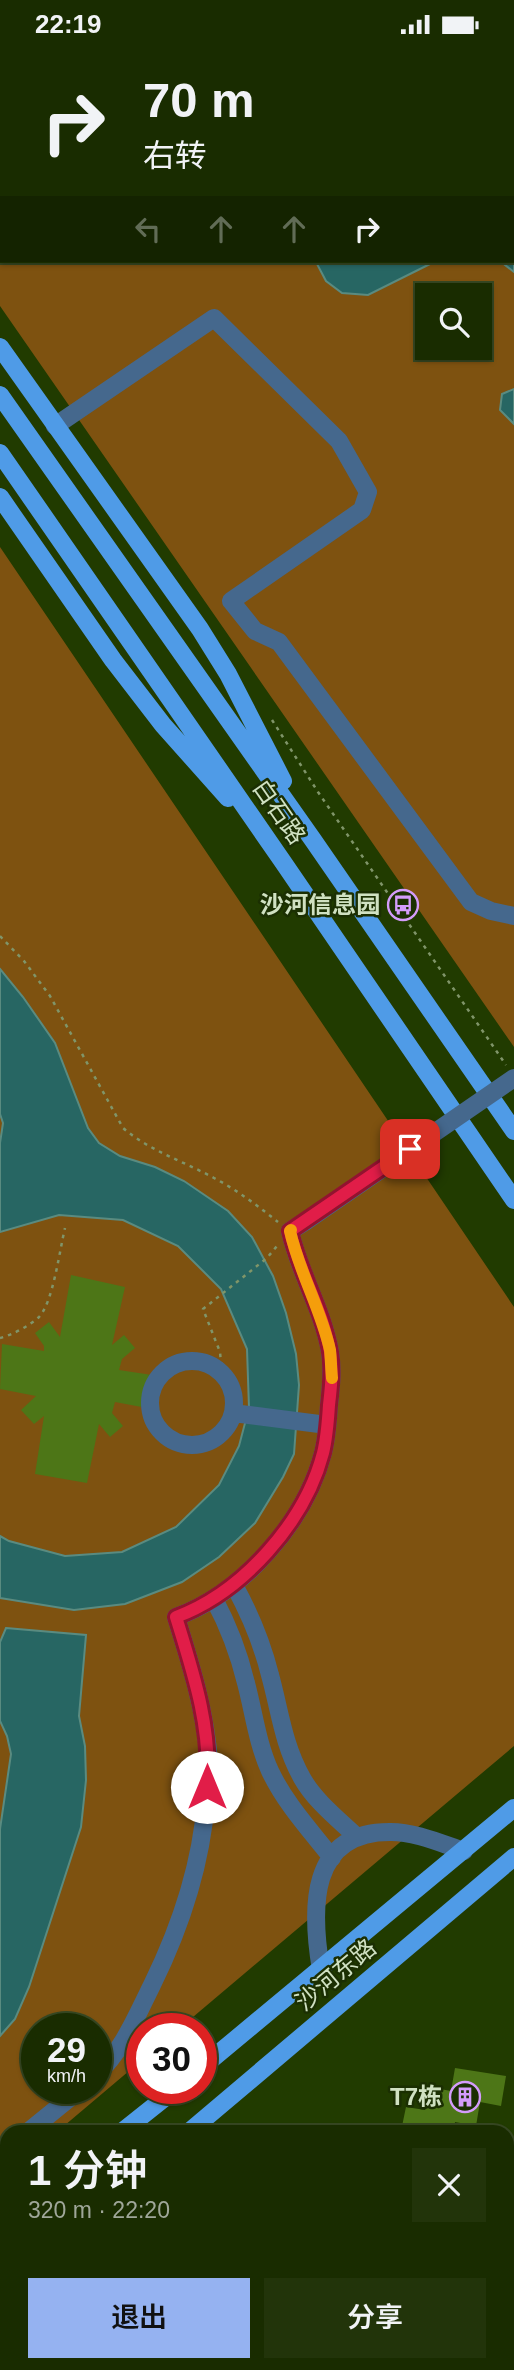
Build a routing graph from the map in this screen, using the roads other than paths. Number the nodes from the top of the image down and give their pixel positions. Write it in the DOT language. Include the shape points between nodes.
graph roads {
  1 [pos="0,347"];
  2 [pos="0,394"];
  3 [pos="55,426"];
  4 [pos="0,453"];
  5 [pos="0,498"];
  6 [pos="313,840"];
  7 [pos="284,862"];
  8 [pos="514,916"];
  9 [pos="514,1078"];
  10 [pos="514,1131"];
  11 [pos="514,1201"];
  12 [pos="238,1414"];
  13 [pos="327,1425"];
  14 [pos="234,1585"];
  15 [pos="214,1599"];
  16 [pos="514,1808"];
  17 [pos="357,1837"];
  18 [pos="464,1851"];
  19 [pos="514,1857"];
  20 [pos="332,1858"];
  21 [pos="321,1970"];
  22 [pos="217,2055"];
  23 [pos="112,2056"];
  24 [pos="62,2104"];
  25 [pos="157,2104"];
  26 [pos="36,2125"];
  27 [pos="131,2125"];
  28 [pos="197,2125"];
  1 -- 3 [label="main road"];
  2 -- 6 [label="main road, 白石路"];
  3 -- 6 [label="main road" via="200,628"];
  3 -- 8 [label="street" via="214,318 339,441 368,492 362,510 232,601 255,631 279,642 471,902"];
  4 -- 7 [label="main road, 白石路"];
  5 -- 7 [label="main road" via="163,725"];
  6 -- 10 [label="main road, 白石路"];
  7 -- 11 [label="main road, 白石路"];
  9 -- 13 [label="street, bridge" via="290,1231 330,1351"];
  12 -- 12 [label="street" via="222,1374 199,1361 173,1365 154,1383 150,1394 155,1425 177,1443 206,1443 219,1436"];
  12 -- 13 [label="street"];
  13 -- 14 [label="street" via="313,1481 293,1517"];
  14 -- 15 [label="street"];
  14 -- 17 [label="street" via="251,1615 292,1759 316,1797"];
  15 -- 20 [label="street" via="228,1625 269,1769 282,1794"];
  15 -- 23 [label="street" via="176,1617 193,1671 209,1765 198,1865 163,1962"];
  16 -- 18 [label="main road, 沙河东路"];
  17 -- 18 [label="street" via="408,1834"];
  17 -- 20 [label="street"];
  18 -- 21 [label="main road, 沙河东路"];
  19 -- 28 [label="main road, 沙河东路"];
  20 -- 21 [label="street" via="322,1875 314,1910"];
  21 -- 22 [label="main road, 沙河东路"];
  24 -- 26 [label="street"];
  25 -- 27 [label="main road"];
}
